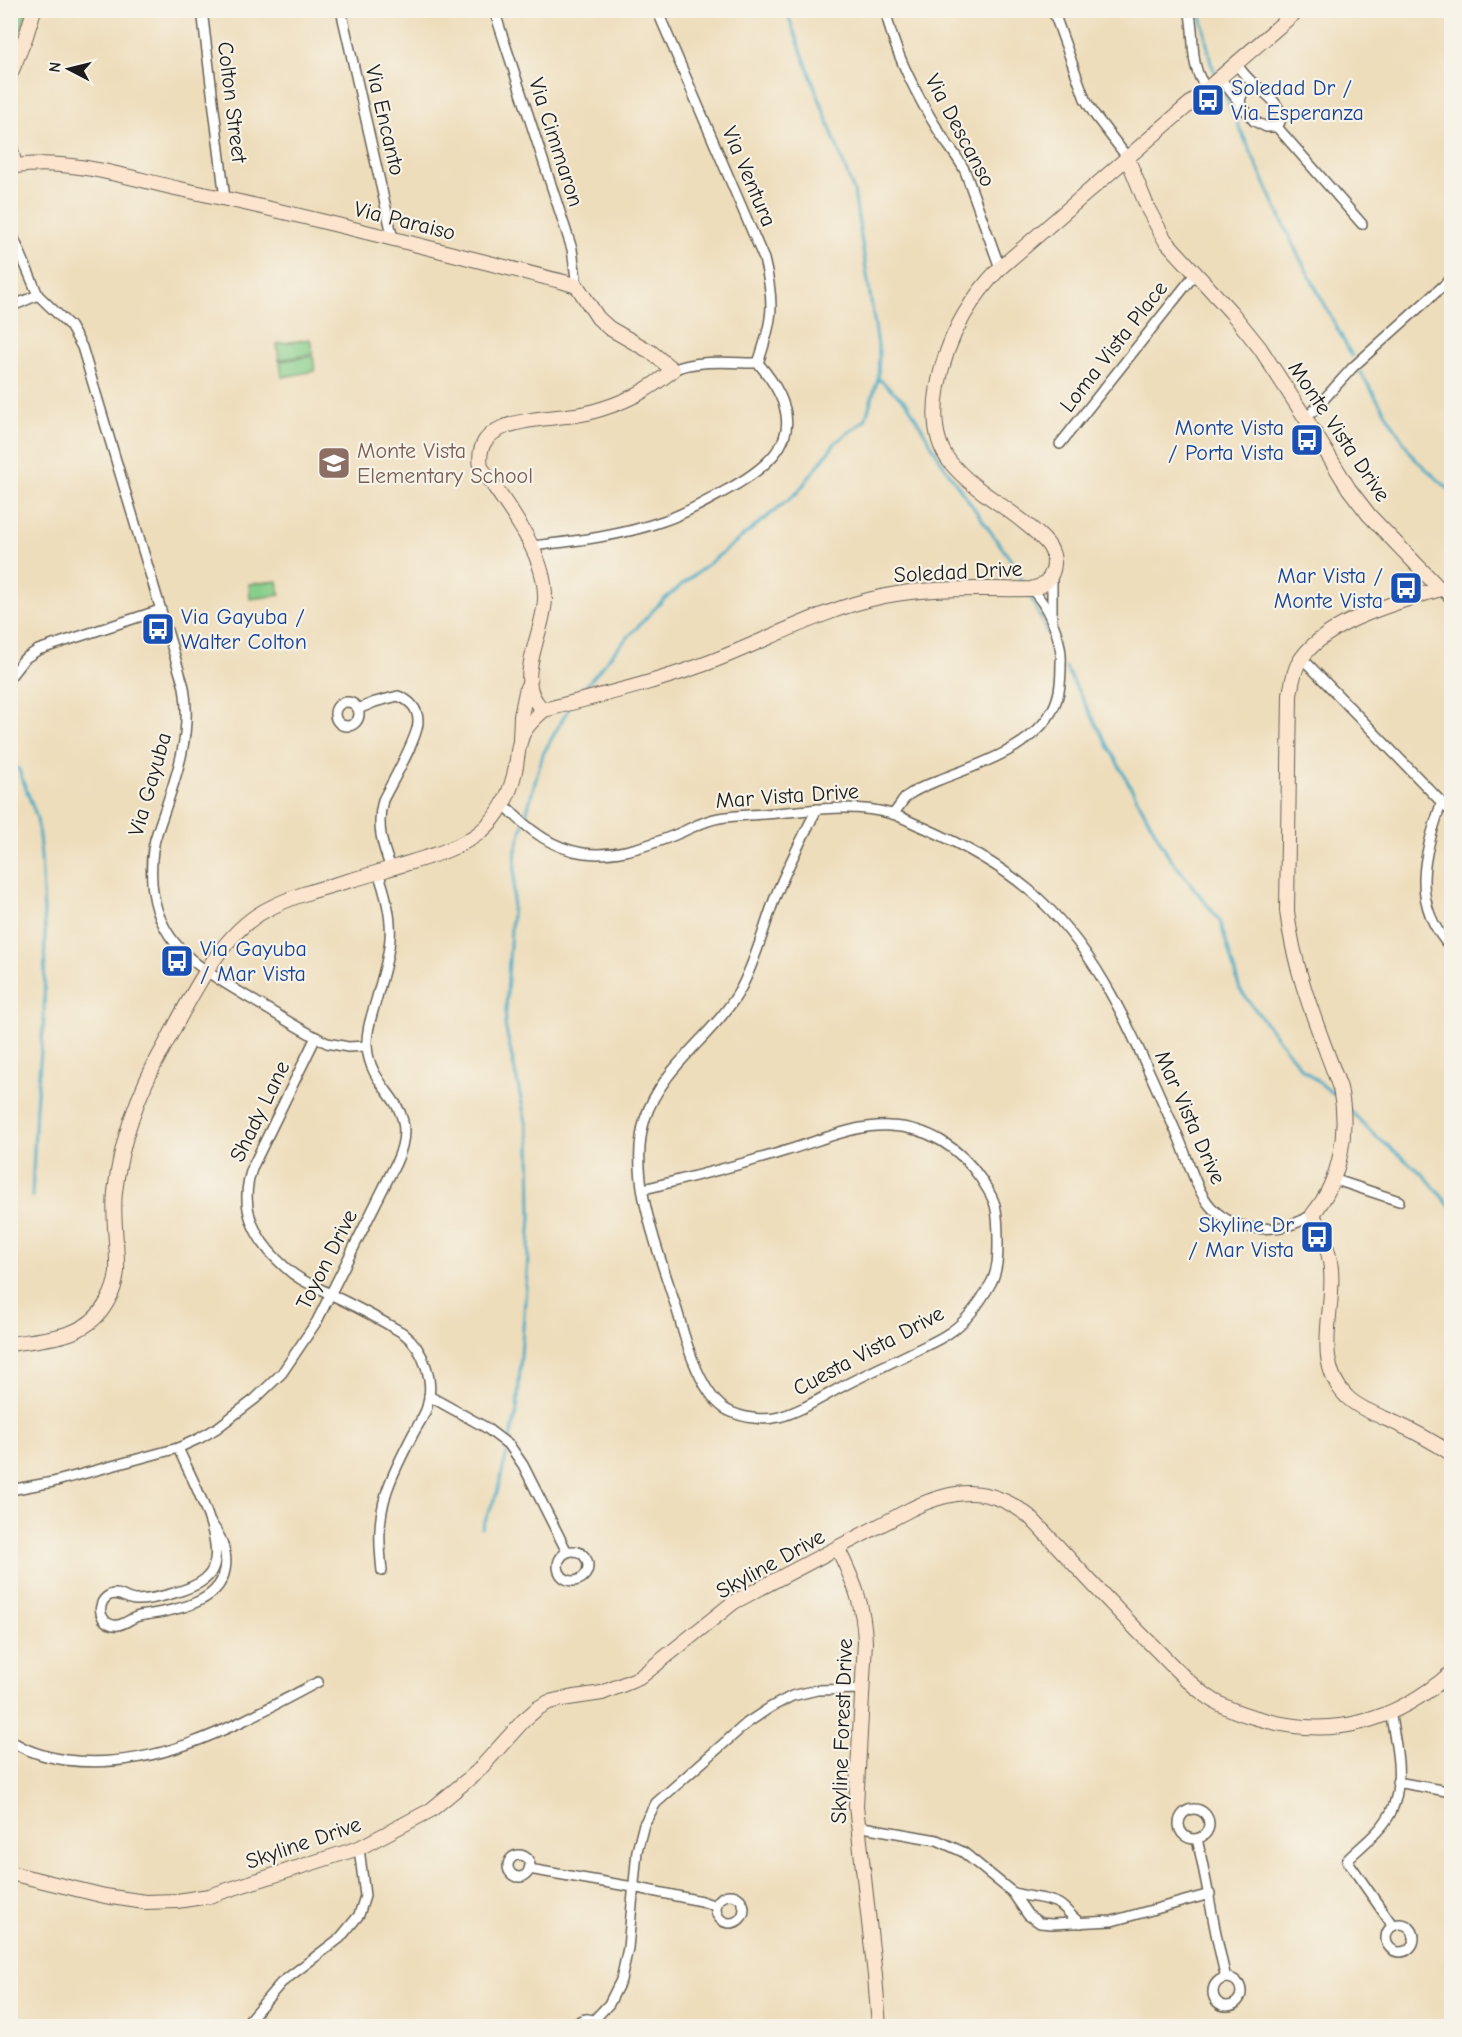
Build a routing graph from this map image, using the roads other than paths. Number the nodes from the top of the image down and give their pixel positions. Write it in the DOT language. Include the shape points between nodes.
graph roads {
  1 [pos="34,10"];
  2 [pos="202,10"];
  3 [pos="341,10"];
  4 [pos="494,10"];
  5 [pos="657,10"];
  6 [pos="886,10"];
  7 [pos="1053,10"];
  8 [pos="1189,10"];
  9 [pos="1298,10"];
  10 [pos="1236,64"];
  11 [pos="10,75"];
  12 [pos="1220,78"];
  13 [pos="1208,88"];
  14 [pos="1260,88"];
  15 [pos="1240,105"];
  16 [pos="1277,127"];
  17 [pos="10,146"];
  18 [pos="1127,157"];
  19 [pos="13,166"];
  20 [pos="225,199"];
  21 [pos="1362,224"];
  22 [pos="10,229"];
  23 [pos="393,238"];
  24 [pos="1000,268"];
  25 [pos="1196,274"];
  26 [pos="1452,278"];
  27 [pos="577,286"];
  28 [pos="38,295"];
  29 [pos="10,307"];
  30 [pos="758,363"];
  31 [pos="673,370"];
  32 [pos="1306,418"];
  33 [pos="1060,444"];
  34 [pos="532,546"];
  35 [pos="1052,574"];
  36 [pos="1031,589"];
  37 [pos="1446,589"];
  38 [pos="1452,600"];
  39 [pos="160,610"];
  40 [pos="1052,624"];
  41 [pos="1302,658"];
  42 [pos="10,677"];
  43 [pos="528,682"];
  44 [pos="358,709"];
  45 [pos="544,710"];
  46 [pos="520,741"];
  47 [pos="504,804"];
  48 [pos="1441,804"];
  49 [pos="817,809"];
  50 [pos="1452,813"];
  51 [pos="893,814"];
  52 [pos="385,870"];
  53 [pos="1452,949"];
  54 [pos="207,972"];
  55 [pos="316,1037"];
  56 [pos="367,1046"];
  57 [pos="1333,1179"];
  58 [pos="644,1189"];
  59 [pos="1399,1201"];
  60 [pos="1313,1214"];
  61 [pos="331,1294"];
  62 [pos="10,1344"];
  63 [pos="429,1396"];
  64 [pos="178,1448"];
  65 [pos="1452,1454"];
  66 [pos="10,1490"];
  67 [pos="211,1523"];
  68 [pos="838,1549"];
  69 [pos="567,1552"];
  70 [pos="382,1571"];
  71 [pos="1452,1672"];
  72 [pos="318,1682"];
  73 [pos="863,1689"];
  74 [pos="1390,1712"];
  75 [pos="10,1740"];
  76 [pos="1397,1782"];
  77 [pos="1452,1792"];
  78 [pos="857,1826"];
  79 [pos="1197,1839"];
  80 [pos="359,1848"];
  81 [pos="529,1869"];
  82 [pos="10,1874"];
  83 [pos="633,1887"];
  84 [pos="1012,1892"];
  85 [pos="1210,1894"];
  86 [pos="716,1906"];
  87 [pos="1080,1923"];
  88 [pos="1394,1926"];
  89 [pos="1226,1978"];
  90 [pos="595,2024"];
  91 [pos="244,2026"];
  92 [pos="575,2026"];
  93 [pos="879,2026"];
  1 -- 11 [label="street"];
  2 -- 20 [label="street, Colton Street"];
  3 -- 23 [label="street, Via Encanto"];
  4 -- 27 [label="street, Via Cimmaron" via="572,249"];
  5 -- 30 [label="street, Via Ventura" via="764,259 772,311"];
  6 -- 24 [label="street, Via Descanso" via="896,45 918,92 965,171"];
  7 -- 18 [label="street" via="1085,99"];
  8 -- 13 [label="street" via="1196,70"];
  9 -- 10 [label="street, Soledad Drive"];
  10 -- 12 [label="street, Soledad Drive"];
  10 -- 14 [label="street"];
  12 -- 13 [label="street, Soledad Drive"];
  12 -- 15 [label="street"];
  13 -- 18 [label="street, Soledad Drive"];
  14 -- 15 [label="street" via="1245,90"];
  14 -- 16 [label="street" via="1277,107 1281,121"];
  15 -- 16 [label="street" via="1259,125"];
  16 -- 21 [label="street"];
  17 -- 19 [label="street"];
  18 -- 24 [label="street, Soledad Drive"];
  18 -- 25 [label="street, Monte Vista Drive" via="1156,226"];
  19 -- 20 [label="street, Via Paraiso" via="66,165"];
  20 -- 23 [label="street, Via Paraiso"];
  22 -- 28 [label="street, Via Gayuba"];
  23 -- 27 [label="street, Via Paraiso"];
  24 -- 35 [label="street, Soledad Drive" via="969,306 950,346 939,382 936,427 939,443 951,463 1050,547 1054,554"];
  25 -- 32 [label="street, Monte Vista Drive" via="1245,328"];
  25 -- 33 [label="street, Loma Vista Place"];
  26 -- 32 [label="street" via="1372,348"];
  27 -- 31 [label="street" via="609,328"];
  28 -- 29 [label="street"];
  28 -- 39 [label="street, Via Gayuba" via="70,326 82,347"];
  30 -- 31 [label="street" via="702,364"];
  30 -- 34 [label="street" via="778,391 787,420 783,442 761,469 663,521 603,537"];
  31 -- 34 [label="street" via="628,400 589,413 499,428 483,443 482,467"];
  32 -- 37 [label="street, Monte Vista Drive" via="1369,515"];
  34 -- 43 [label="street" via="543,576 545,603"];
  35 -- 36 [label="street, Soledad Drive" via="1043,585"];
  35 -- 40 [label="street"];
  36 -- 40 [label="street"];
  36 -- 45 [label="street, Soledad Drive" via="946,589 885,596 831,613 702,665 614,694"];
  37 -- 38 [label="street, Monte Vista Drive"];
  37 -- 41 [label="street" via="1365,614 1322,638"];
  39 -- 42 [label="street" via="38,650 24,659"];
  39 -- 54 [label="street, Via Gayuba" via="181,675 187,723 185,746 153,846 153,891 171,939"];
  40 -- 51 [label="street" via="1061,650 1060,683 1057,700 1038,728 1004,754 921,788"];
  41 -- 48 [label="street"];
  41 -- 57 [label="street" via="1290,695 1287,911 1300,977 1340,1088 1342,1143"];
  43 -- 45 [label="street" via="532,698"];
  43 -- 46 [label="street"];
  44 -- 52 [label="street, Toyon Drive" via="398,696 411,703 418,716 416,732 380,810"];
  45 -- 46 [label="street"];
  46 -- 47 [label="street"];
  47 -- 49 [label="street, Mar Vista Drive" via="543,839 568,851 589,854 631,849 720,818"];
  47 -- 52 [label="street" via="488,825 462,843"];
  48 -- 50 [label="street"];
  48 -- 53 [label="street" via="1426,848 1422,880 1429,915"];
  49 -- 51 [label="street, Mar Vista Drive" via="865,809"];
  49 -- 58 [label="street, Cuesta Vista Drive" via="776,895 740,990 669,1077 649,1109 640,1146"];
  51 -- 60 [label="street, Mar Vista Drive" via="973,850 1011,875 1070,931 1109,990 1186,1152 1199,1190 1213,1209 1236,1222 1265,1229 1299,1222"];
  52 -- 54 [label="street" via="265,910 229,940"];
  52 -- 56 [label="street, Toyon Drive" via="391,940"];
  54 -- 55 [label="street, Via Gayuba"];
  54 -- 62 [label="street" via="143,1084 128,1126 115,1195 117,1271 103,1310 79,1330 50,1340"];
  55 -- 56 [label="street, Via Gayuba" via="340,1046"];
  55 -- 61 [label="street, Shady Lane" via="253,1166 246,1203 251,1223 276,1259 295,1276"];
  56 -- 61 [label="street, Toyon Drive" via="378,1079 402,1116 404,1143"];
  57 -- 59 [label="street"];
  57 -- 60 [label="street"];
  58 -- 58 [label="street, Cuesta Vista Drive" via="657,1247 699,1372 716,1401 739,1415 760,1419 781,1416 949,1334 989,1287 996,1269 998,1228 995,1205 986,1188 952,1147 905,1128 872,1127 843,1132"];
  60 -- 65 [label="street" via="1331,1269 1326,1347 1333,1375 1347,1397"];
  61 -- 63 [label="street, Shady Lane" via="413,1341 424,1360"];
  61 -- 64 [label="street, Toyon Drive" via="282,1373 239,1412"];
  63 -- 69 [label="street" via="510,1446"];
  63 -- 70 [label="street, Shady Lane" via="383,1504 379,1536"];
  64 -- 66 [label="street, Toyon Drive"];
  64 -- 67 [label="street"];
  67 -- 67 [label="street" via="216,1557 207,1578 186,1589 142,1599 111,1594 100,1605 104,1620 118,1625 135,1617 193,1604 210,1595 222,1580 226,1561 222,1540"];
  68 -- 73 [label="street, Skyline Forest Drive" via="862,1607 866,1642"];
  68 -- 74 [label="street, Skyline Drive" via="935,1499 970,1493 994,1496 1030,1517 1112,1606 1204,1694 1239,1713 1306,1728 1336,1728"];
  68 -- 80 [label="street, Skyline Drive" via="734,1602 639,1678 602,1694 562,1699 538,1708 477,1772 431,1810"];
  71 -- 74 [label="street, Skyline Drive"];
  72 -- 75 [label="street" via="215,1734 129,1760 58,1759 33,1753"];
  73 -- 78 [label="street, Skyline Forest Drive" via="856,1780"];
  73 -- 83 [label="street" via="804,1692 747,1723 656,1803 640,1836"];
  74 -- 76 [label="street" via="1397,1748"];
  76 -- 77 [label="street"];
  76 -- 88 [label="street" via="1390,1814 1347,1860"];
  78 -- 84 [label="street" via="907,1833 952,1846 976,1860"];
  78 -- 93 [label="street, Skyline Forest Drive"];
  79 -- 85 [label="street"];
  80 -- 82 [label="street, Skyline Drive" via="209,1896 177,1901 145,1902 105,1896"];
  80 -- 91 [label="street" via="365,1896 359,1915 340,1938 281,1983"];
  81 -- 83 [label="street"];
  83 -- 86 [label="street"];
  83 -- 90 [label="street" via="621,1980"];
  84 -- 87 [label="street" via="1060,1905"];
  84 -- 87 [label="street" via="1034,1920"];
  85 -- 87 [label="street" via="1112,1922"];
  85 -- 89 [label="street"];
  90 -- 92 [label="street" via="584,2019"];
}
